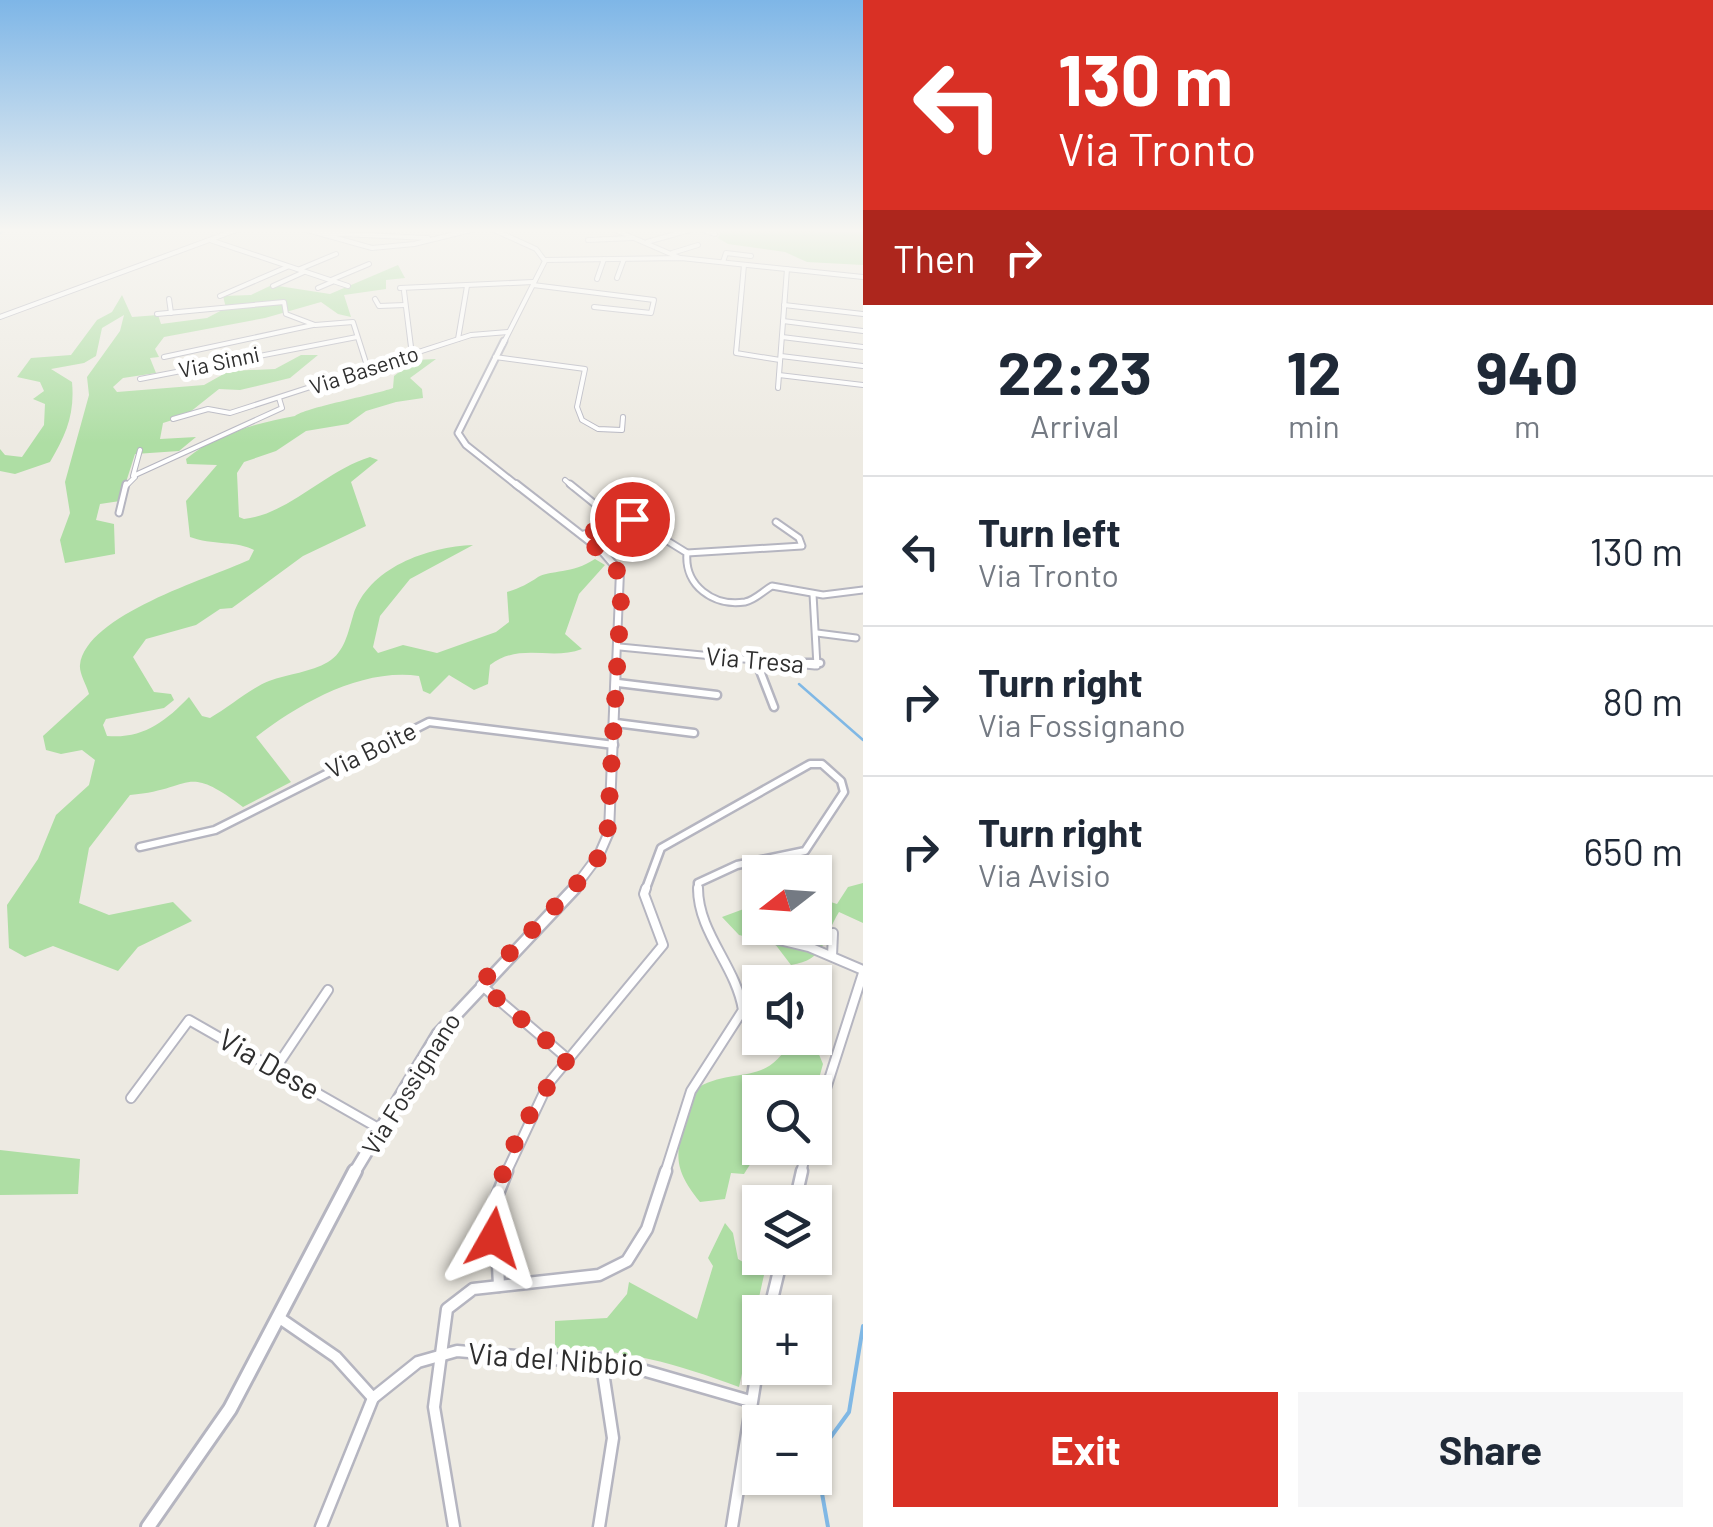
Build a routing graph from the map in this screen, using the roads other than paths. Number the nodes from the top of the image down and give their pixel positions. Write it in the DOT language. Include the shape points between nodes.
graph roads {
  1 [pos="45,300"];
  2 [pos="169,300"];
  3 [pos="375,300"];
  4 [pos="405,300"];
  5 [pos="465,300"];
  6 [pos="525,300"];
  7 [pos="654,300"];
  8 [pos="738,300"];
  9 [pos="784,300"];
  10 [pos="406,305"];
  11 [pos="784,305"];
  12 [pos="594,307"];
  13 [pos="171,313"];
  14 [pos="157,314"];
  15 [pos="863,314"];
  16 [pos="0,317"];
  17 [pos="783,322"];
  18 [pos="314,325"];
  19 [pos="863,331"];
  20 [pos="508,332"];
  21 [pos="357,336"];
  22 [pos="782,337"];
  23 [pos="458,339"];
  24 [pos="863,347"];
  25 [pos="412,354"];
  26 [pos="164,357"];
  27 [pos="495,357"];
  28 [pos="781,358"];
  29 [pos="863,366"];
  30 [pos="368,369"];
  31 [pos="779,375"];
  32 [pos="140,380"];
  33 [pos="863,385"];
  34 [pos="778,388"];
  35 [pos="279,398"];
  36 [pos="622,417"];
  37 [pos="173,419"];
  38 [pos="140,450"];
  39 [pos="136,476"];
  40 [pos="565,480"];
  41 [pos="119,513"];
  42 [pos="617,521"];
  43 [pos="776,522"];
  44 [pos="581,535"];
  45 [pos="686,553"];
  46 [pos="863,590"];
  47 [pos="814,594"];
  48 [pos="817,633"];
  49 [pos="856,638"];
  50 [pos="620,647"];
  51 [pos="756,660"];
  52 [pos="618,683"];
  53 [pos="717,696"];
  54 [pos="774,707"];
  55 [pos="616,722"];
  56 [pos="694,732"];
  57 [pos="615,745"];
  58 [pos="140,847"];
  59 [pos="794,945"];
  60 [pos="832,945"];
  61 [pos="832,956"];
  62 [pos="863,971"];
  63 [pos="480,984"];
  64 [pos="328,990"];
  65 [pos="568,1059"];
  66 [pos="275,1069"];
  67 [pos="830,1075"];
  68 [pos="131,1098"];
  69 [pos="380,1129"];
  70 [pos="499,1286"];
  71 [pos="281,1319"];
  72 [pos="439,1352"];
  73 [pos="601,1359"];
  74 [pos="753,1385"];
  75 [pos="373,1398"];
  76 [pos="750,1402"];
  77 [pos="148,1527"];
  78 [pos="321,1527"];
  79 [pos="454,1527"];
  80 [pos="600,1527"];
  81 [pos="732,1527"];
  1 -- 16 [label="street"];
  2 -- 13 [label="street"];
  3 -- 10 [label="street" via="379,306"];
  4 -- 10 [label="street"];
  5 -- 23 [label="street"];
  6 -- 20 [label="street, Via Fossignano"];
  7 -- 12 [label="street" via="651,313"];
  8 -- 28 [label="street" via="736,353"];
  9 -- 11 [label="street"];
  10 -- 25 [label="street"];
  11 -- 15 [label="street"];
  11 -- 17 [label="street"];
  13 -- 14 [label="street"];
  13 -- 18 [label="street" via="282,302 286,314"];
  17 -- 19 [label="street"];
  17 -- 22 [label="street"];
  18 -- 21 [label="street" via="352,322"];
  18 -- 26 [label="street, Via Sinni"];
  20 -- 23 [label="street, Via Basento"];
  20 -- 27 [label="street, Via Fossignano"];
  21 -- 30 [label="street"];
  21 -- 32 [label="street, Via Sinni"];
  22 -- 24 [label="street"];
  22 -- 28 [label="street"];
  23 -- 25 [label="street, Via Basento"];
  25 -- 30 [label="street, Via Basento"];
  27 -- 36 [label="street" via="586,369 577,415 610,431 622,430"];
  27 -- 44 [label="street, Via Fossignano" via="459,436"];
  28 -- 29 [label="street"];
  28 -- 31 [label="street"];
  30 -- 35 [label="street, Via Basento"];
  31 -- 33 [label="street"];
  31 -- 34 [label="street"];
  35 -- 37 [label="street, Via Basento" via="230,413 208,409"];
  35 -- 39 [label="street, Via Basento" via="282,408"];
  38 -- 39 [label="street" via="130,474"];
  39 -- 41 [label="street" via="126,484"];
  40 -- 42 [label="street"];
  42 -- 44 [label="street"];
  42 -- 45 [label="street" via="632,519"];
  43 -- 45 [label="street" via="802,546"];
  44 -- 50 [label="street, Via Fossignano" via="621,574"];
  45 -- 47 [label="street" via="692,582 716,599 749,602 770,586"];
  46 -- 47 [label="street"];
  47 -- 48 [label="street, Via Tresa"];
  48 -- 49 [label="street"];
  48 -- 51 [label="street, Via Tresa" via="819,665"];
  50 -- 51 [label="street, Via Tresa"];
  50 -- 52 [label="street, Via Fossignano"];
  51 -- 54 [label="street"];
  52 -- 53 [label="street"];
  52 -- 55 [label="street, Via Fossignano"];
  55 -- 56 [label="street"];
  55 -- 57 [label="street, Via Fossignano"];
  57 -- 58 [label="street, Via Boite" via="425,723 216,830"];
  57 -- 63 [label="street, Via Fossignano" via="611,824 598,860"];
  59 -- 61 [label="street"];
  60 -- 61 [label="street"];
  61 -- 62 [label="street"];
  62 -- 67 [label="street"];
  63 -- 65 [label="street"];
  63 -- 69 [label="street, Via Fossignano" via="434,1040"];
  64 -- 66 [label="street"];
  65 -- 70 [label="street" via="532,1112 495,1198"];
  65 -- 70 [label="street" via="662,947 644,894 663,846 810,764 828,768 843,784 844,796 802,853 747,862 698,883 698,907 743,1010 688,1097 636,1250 603,1274"];
  66 -- 68 [label="street, Via Dese" via="189,1020"];
  66 -- 69 [label="street, Via Dese"];
  69 -- 71 [label="street, Via Fossignano"];
  70 -- 72 [label="street" via="454,1300 444,1316"];
  71 -- 75 [label="street" via="336,1357"];
  71 -- 77 [label="street, Via Fossignano" via="226,1420"];
  72 -- 73 [label="street, Via del Nibbio"];
  72 -- 75 [label="street, Via del Nibbio"];
  72 -- 79 [label="street" via="434,1413"];
  73 -- 76 [label="street, Via del Nibbio" via="665,1370"];
  73 -- 80 [label="street" via="614,1438"];
  74 -- 76 [label="street"];
  75 -- 78 [label="street"];
  76 -- 81 [label="street"];
}
